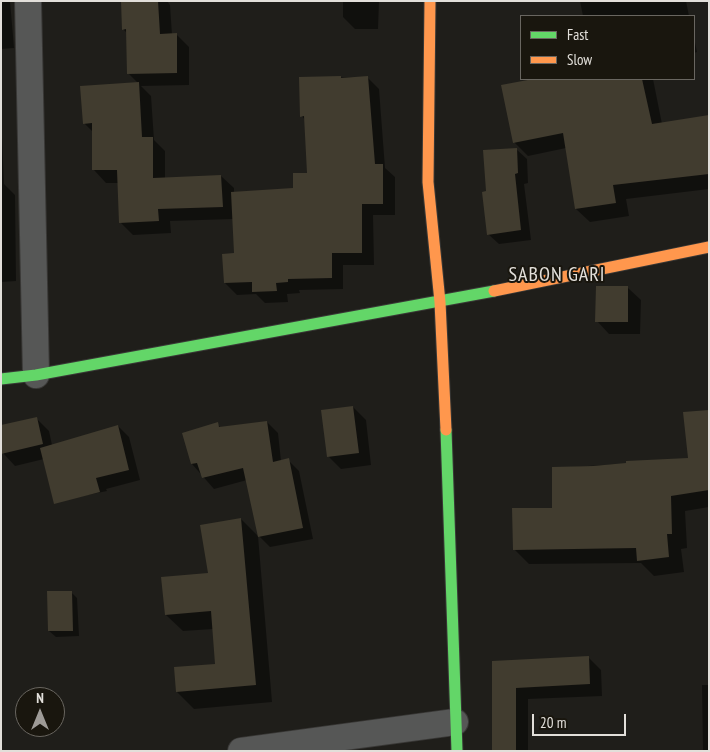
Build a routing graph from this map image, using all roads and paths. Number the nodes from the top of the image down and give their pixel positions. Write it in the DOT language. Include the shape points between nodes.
graph roads {
  1 [pos="28,1"];
  2 [pos="430,1"];
  3 [pos="709,247"];
  4 [pos="440,302"];
  5 [pos="36,375"];
  6 [pos="1,379"];
  7 [pos="455,722"];
  8 [pos="240,751"];
  9 [pos="457,751"];
  1 -- 5 [label="street"];
  2 -- 4 [label="street" via="428,182"];
  3 -- 4 [label="street"];
  4 -- 5 [label="street"];
  4 -- 7 [label="street" via="450,505"];
  5 -- 6 [label="street"];
  7 -- 8 [label="street"];
  7 -- 9 [label="street"];
}
